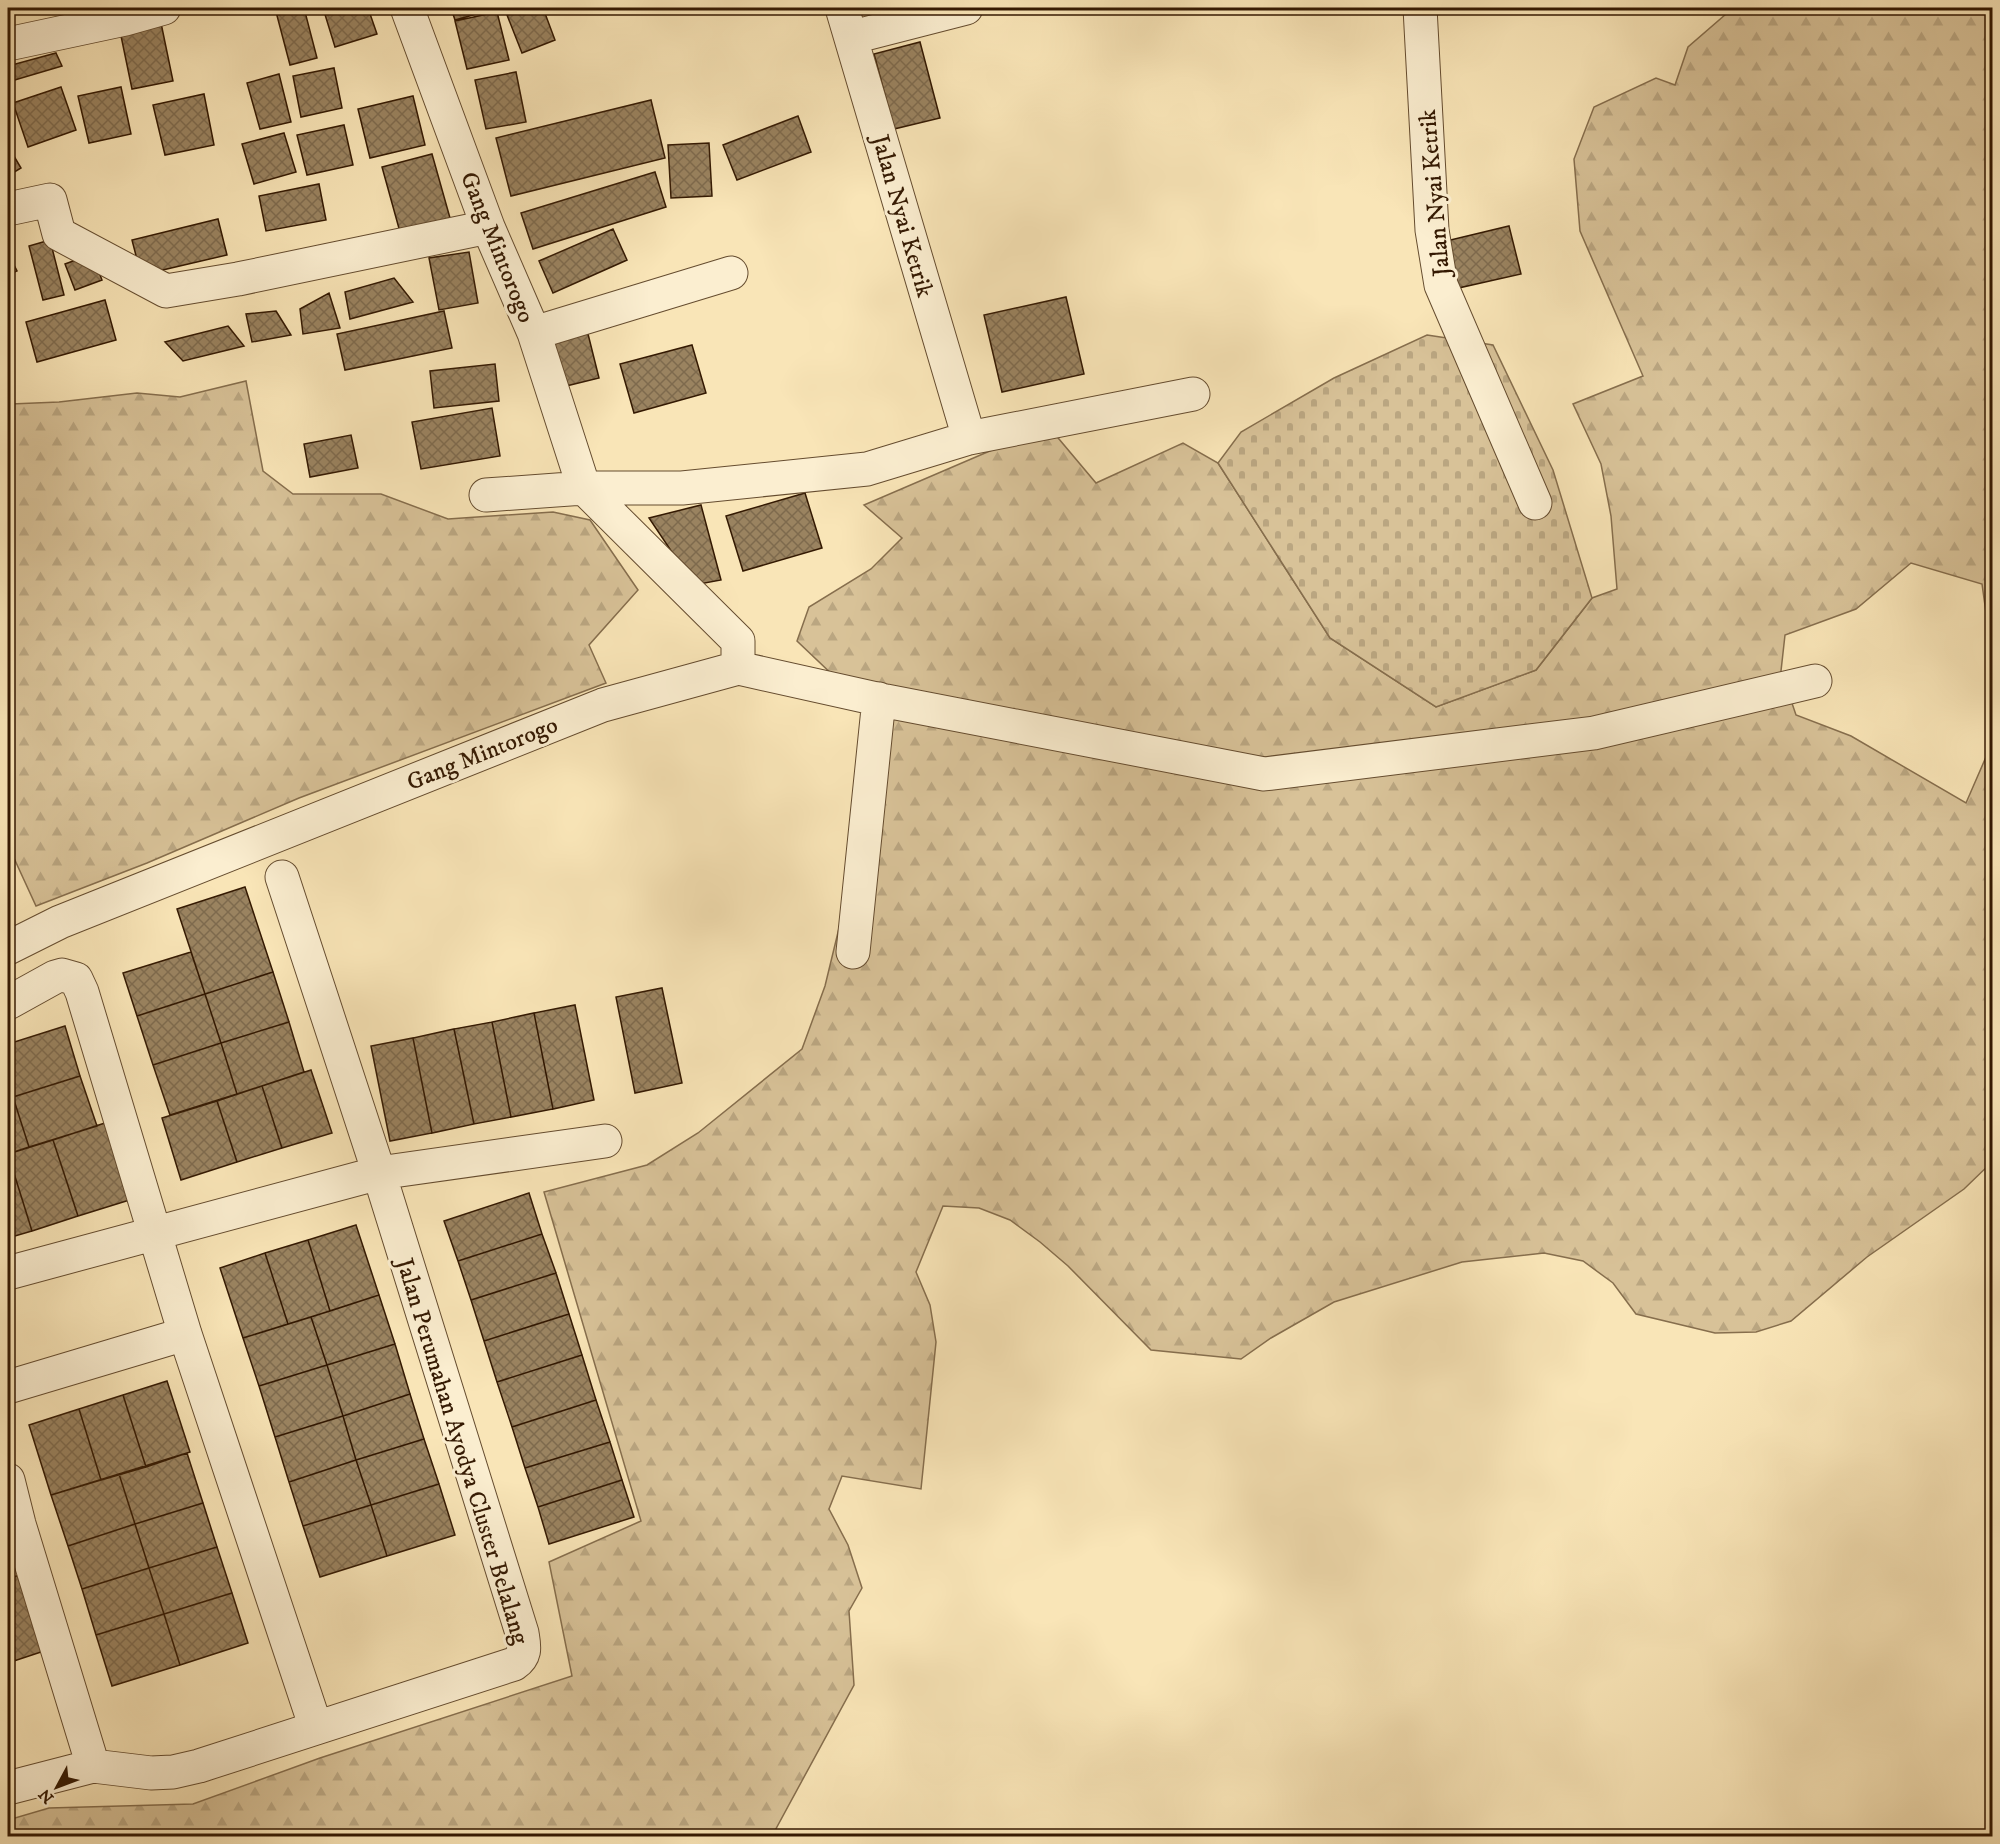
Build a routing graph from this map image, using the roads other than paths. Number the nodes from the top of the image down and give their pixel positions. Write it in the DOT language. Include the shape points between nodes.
graph roads {
  1 [pos="164,8"];
  2 [pos="407,8"];
  3 [pos="966,8"];
  4 [pos="1420,8"];
  5 [pos="848,22"];
  6 [pos="8,44"];
  7 [pos="8,209"];
  8 [pos="488,226"];
  9 [pos="731,273"];
  10 [pos="534,333"];
  11 [pos="1193,394"];
  12 [pos="969,438"];
  13 [pos="584,488"];
  14 [pos="486,495"];
  15 [pos="1534,503"];
  16 [pos="738,668"];
  17 [pos="1815,681"];
  18 [pos="879,699"];
  19 [pos="282,877"];
  20 [pos="8,948"];
  21 [pos="853,952"];
  22 [pos="8,1003"];
  23 [pos="606,1141"];
  24 [pos="379,1173"];
  25 [pos="155,1233"];
  26 [pos="8,1273"];
  27 [pos="185,1334"];
  28 [pos="8,1387"];
  29 [pos="8,1480"];
  30 [pos="13,1526"];
  31 [pos="316,1728"];
  32 [pos="93,1766"];
  33 [pos="8,1788"];
  1 -- 6 [label="street"];
  2 -- 8 [label="street, Gang Mintorogo"];
  3 -- 5 [label="street, Jalan Nyai Ketrik"];
  4 -- 15 [label="street, Jalan Nyai Ketrik" via="1432,230 1442,285"];
  5 -- 12 [label="street, Jalan Nyai Ketrik"];
  7 -- 8 [label="street" via="50,200 59,234 166,291"];
  8 -- 10 [label="street, Gang Mintorogo"];
  9 -- 10 [label="street"];
  10 -- 13 [label="street, Gang Mintorogo"];
  11 -- 12 [label="street"];
  12 -- 13 [label="street" via="867,469 682,488"];
  13 -- 14 [label="street"];
  13 -- 16 [label="street, Gang Mintorogo" via="738,641"];
  16 -- 18 [label="street"];
  16 -- 20 [label="street, Gang Mintorogo" via="603,705 71,917"];
  17 -- 18 [label="street" via="1594,733 1264,774"];
  18 -- 21 [label="street"];
  19 -- 24 [label="street, Jalan Perumahan Ayodya Cluster Belalang"];
  22 -- 25 [label="street" via="54,977 76,979"];
  23 -- 24 [label="street"];
  24 -- 25 [label="street"];
  24 -- 31 [label="street, Jalan Perumahan Ayodya Cluster Belalang" via="525,1650 514,1664"];
  25 -- 26 [label="street"];
  25 -- 27 [label="street"];
  27 -- 28 [label="street"];
  27 -- 31 [label="street"];
  29 -- 30 [label="street"];
  30 -- 32 [label="street"];
  31 -- 32 [label="street, Jalan Perumahan Ayodya Cluster Belalang" via="172,1772"];
  32 -- 33 [label="street, Jalan Perumahan Ayodya Cluster Belalang"];
}
